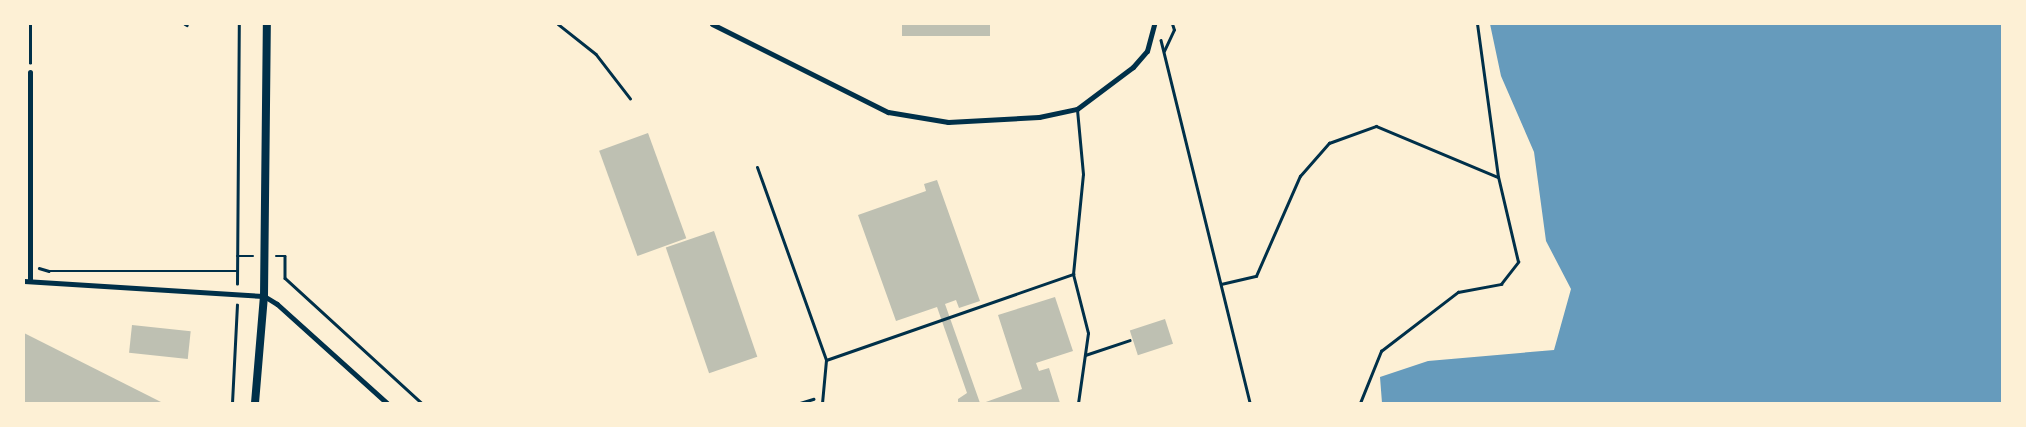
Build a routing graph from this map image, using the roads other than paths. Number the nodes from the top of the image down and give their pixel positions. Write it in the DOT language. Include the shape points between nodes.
graph roads {
  1 [pos="267,24"];
  2 [pos="712,24"];
  3 [pos="1154,24"];
  4 [pos="30,72"];
  5 [pos="1077,109"];
  6 [pos="757,167"];
  7 [pos="1073,274"];
  8 [pos="27,281"];
  9 [pos="264,296"];
  10 [pos="1130,340"];
  11 [pos="1085,355"];
  12 [pos="826,360"];
  13 [pos="255,403"];
  14 [pos="387,403"];
  15 [pos="822,403"];
  16 [pos="1078,403"];
  1 -- 9 [label="street"];
  2 -- 5 [label="street" via="888,112 948,122 1039,117"];
  3 -- 5 [label="street" via="1147,51 1133,67"];
  4 -- 8 [label="street" via="30,265"];
  5 -- 7 [label="lane" via="1082,174"];
  6 -- 12 [label="lane"];
  7 -- 11 [label="lane" via="1088,333"];
  7 -- 12 [label="lane"];
  8 -- 9 [label="street"];
  9 -- 13 [label="street"];
  9 -- 14 [label="street"];
  10 -- 11 [label="lane"];
  11 -- 16 [label="lane"];
  12 -- 15 [label="lane"];
}
